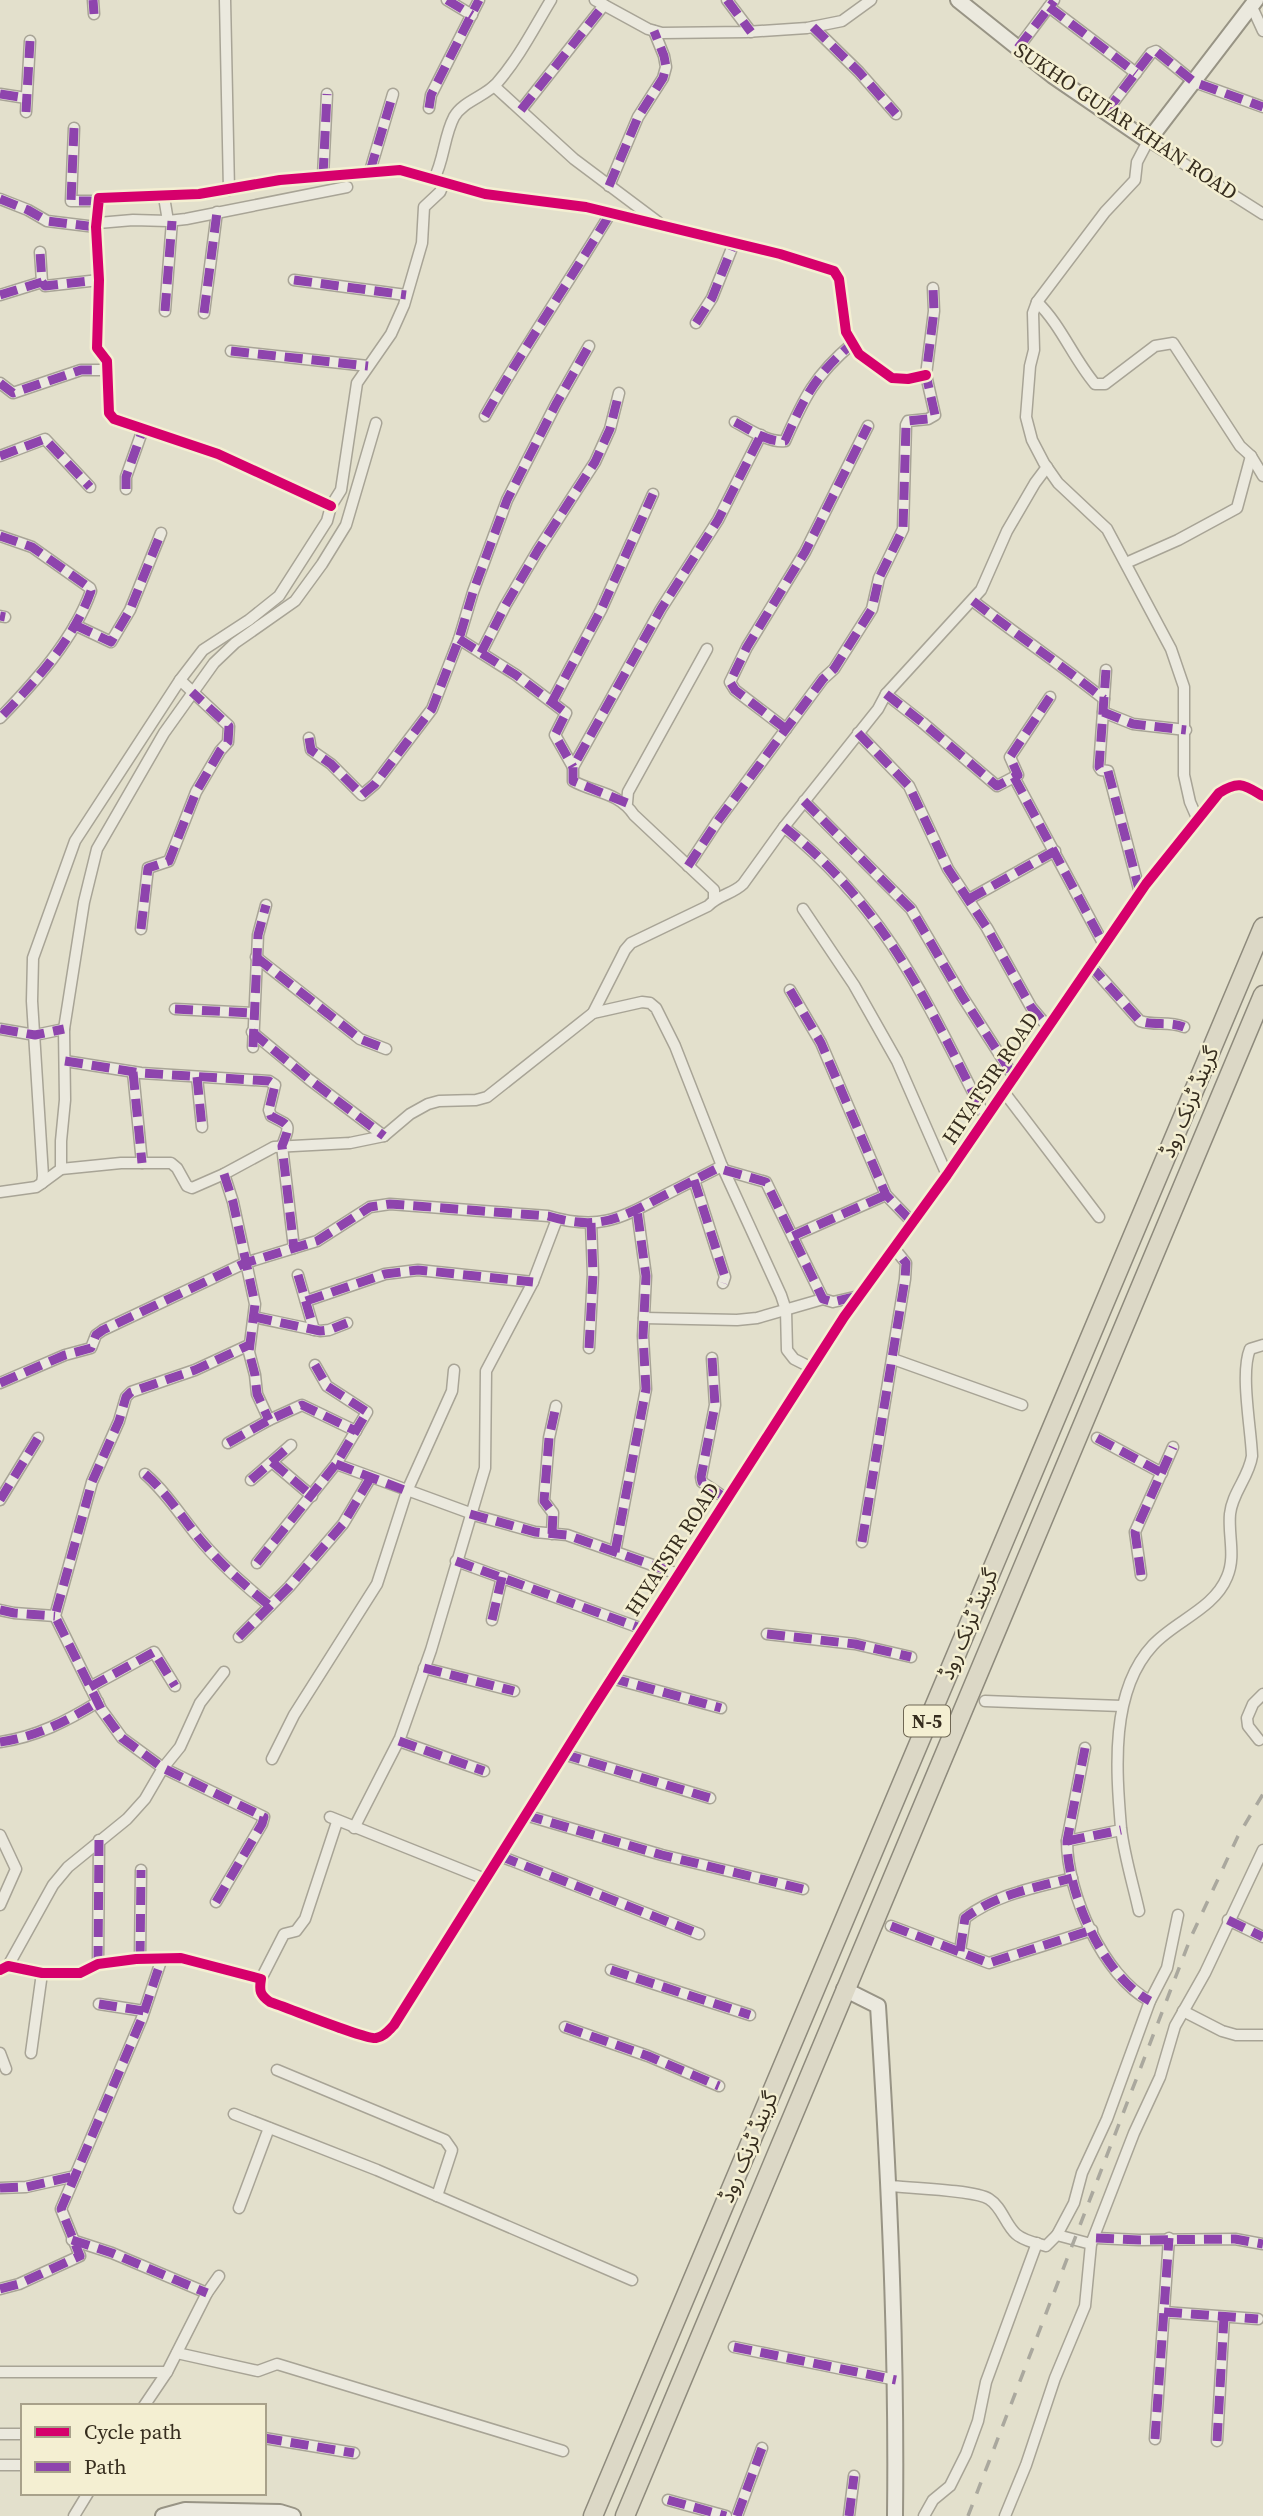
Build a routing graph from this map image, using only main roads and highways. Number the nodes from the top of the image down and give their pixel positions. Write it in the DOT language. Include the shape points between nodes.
graph roads {
  1 [pos="957,0"];
  2 [pos="1254,3"];
  3 [pos="1263,927"];
  4 [pos="1263,995"];
  5 [pos="1088,1341"];
  6 [pos="1113,1351"];
  7 [pos="844,1989"];
  8 [pos="284,2515"];
  9 [pos="163,2516"];
  10 [pos="593,2516"];
  11 [pos="625,2516"];
  12 [pos="895,2516"];
  1 -- 2 [label="main road, SUKHO GUJAR KHAN ROAD" via="1053,76 1148,141"];
  3 -- 5 [label="highway, گرینڈ ٹرنک روڈ / N-5"];
  4 -- 6 [label="highway, گرینڈ ٹرنک روڈ / N-5"];
  5 -- 6 [label="highway"];
  5 -- 10 [label="highway, گرینڈ ٹرنک روڈ / N-5"];
  6 -- 7 [label="highway, گرینڈ ٹرنک روڈ / N-5"];
  7 -- 11 [label="highway, گرینڈ ٹرنک روڈ / N-5"];
  7 -- 12 [label="main road" via="878,2006 897,2380"];
  8 -- 9 [label="main road" via="185,2510"];
}
